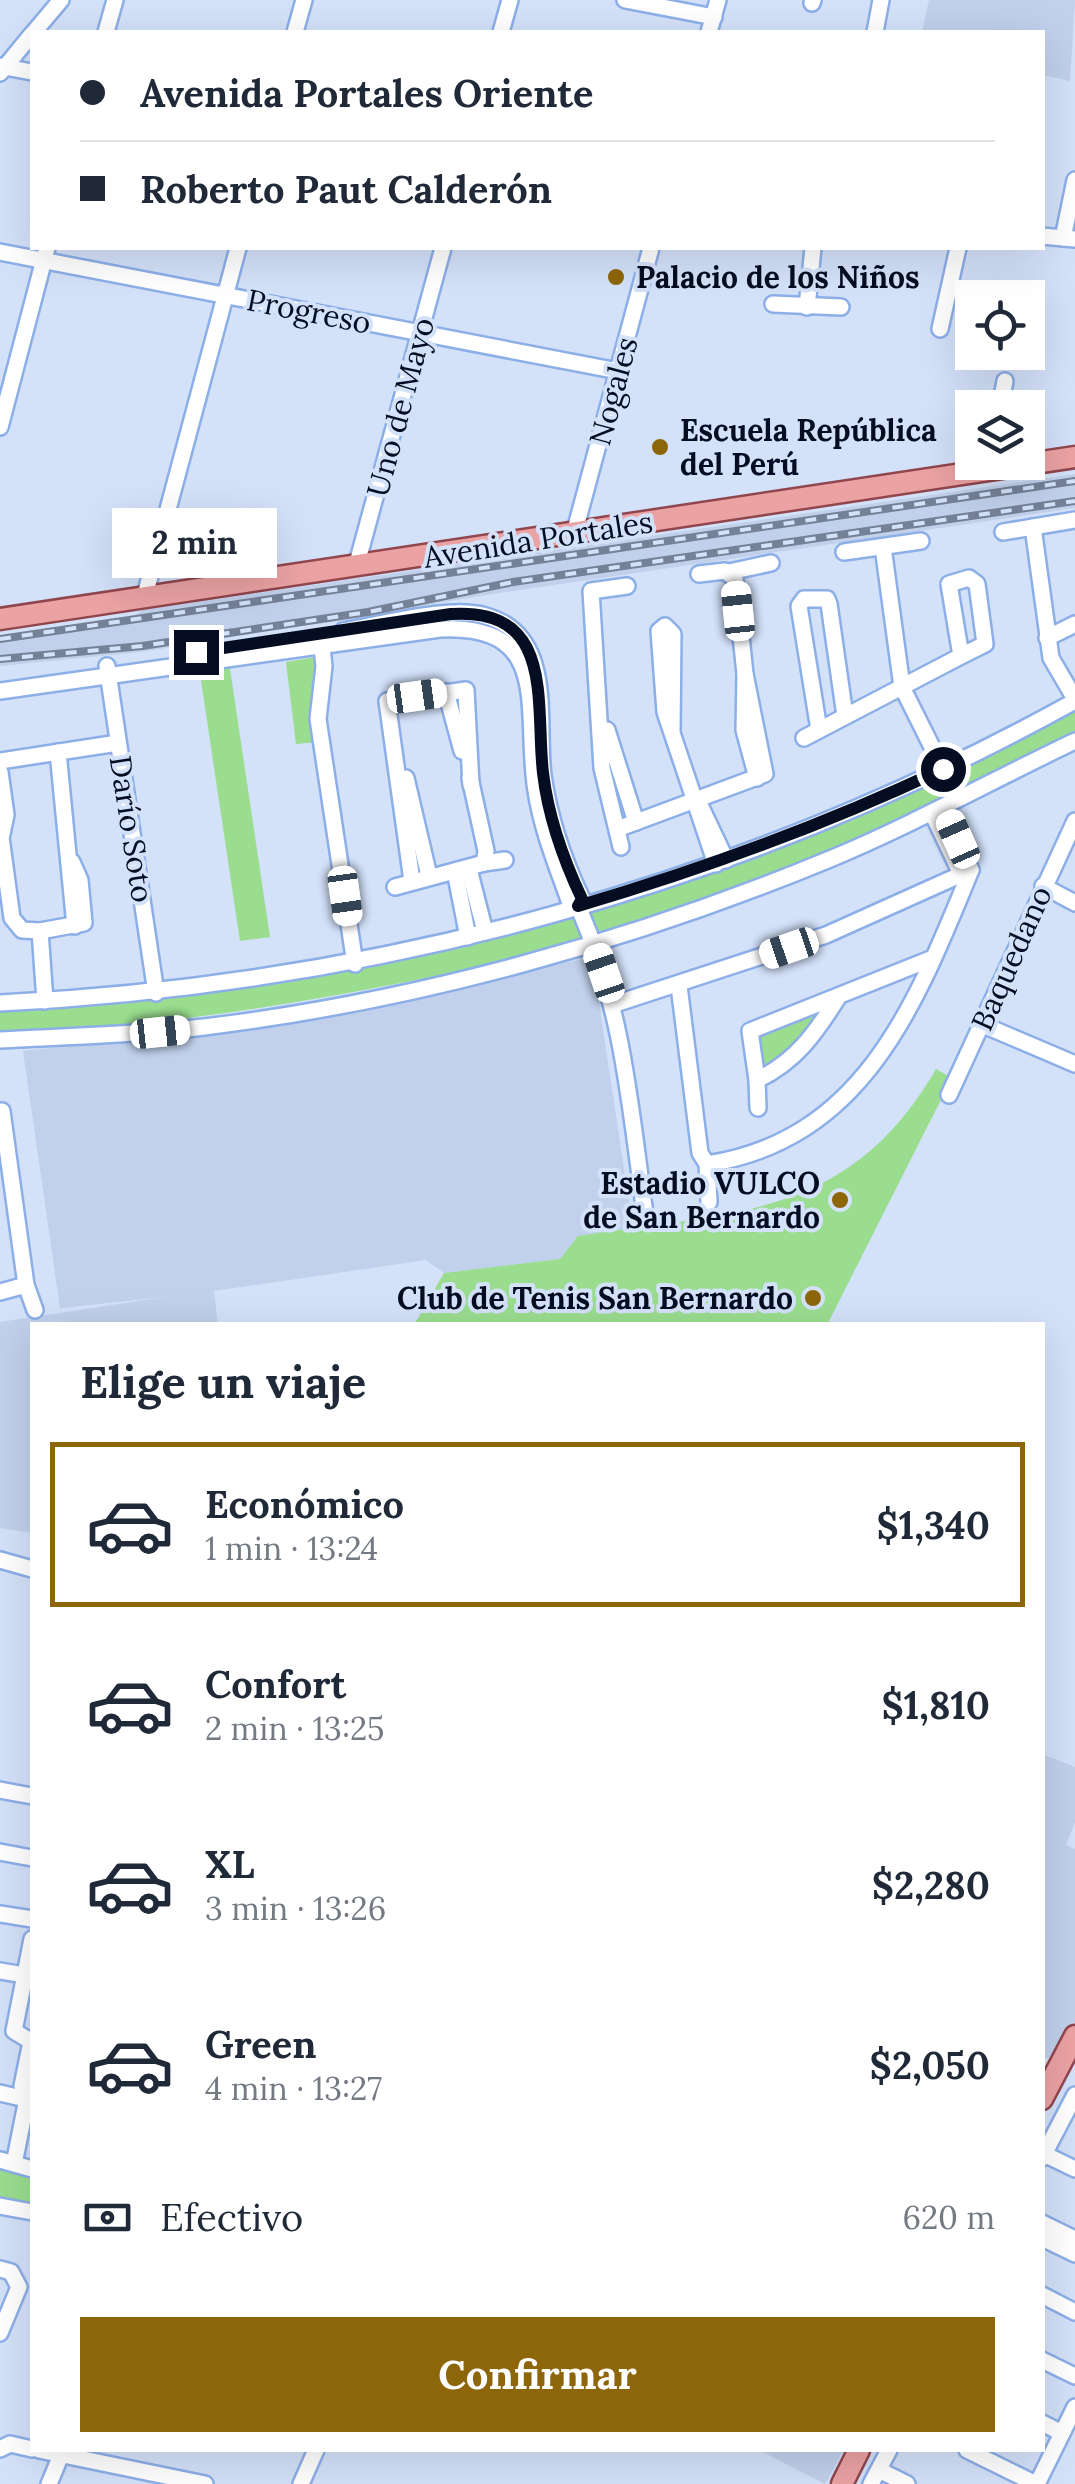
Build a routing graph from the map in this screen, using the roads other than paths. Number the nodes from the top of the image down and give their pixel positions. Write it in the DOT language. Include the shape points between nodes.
graph roads {
  1 [pos="61,0"];
  2 [pos="115,0"];
  3 [pos="304,0"];
  4 [pos="510,0"];
  5 [pos="625,0"];
  6 [pos="718,0"];
  7 [pos="881,0"];
  8 [pos="712,25"];
  9 [pos="36,30"];
  10 [pos="107,30"];
  11 [pos="296,30"];
  12 [pos="502,30"];
  13 [pos="875,30"];
  14 [pos="30,36"];
  15 [pos="2,68"];
  16 [pos="30,72"];
  17 [pos="1075,180"];
  18 [pos="1069,238"];
  19 [pos="237,250"];
  20 [pos="442,250"];
  21 [pos="650,250"];
  22 [pos="813,250"];
  23 [pos="958,250"];
  24 [pos="0,252"];
  25 [pos="45,254"];
  26 [pos="225,295"];
  27 [pos="773,304"];
  28 [pos="841,306"];
  29 [pos="807,307"];
  30 [pos="940,329"];
  31 [pos="420,332"];
  32 [pos="618,370"];
  33 [pos="1005,381"];
  34 [pos="1003,390"];
  35 [pos="0,427"];
  36 [pos="1075,457"];
  37 [pos="1045,460"];
  38 [pos="955,472"];
  39 [pos="1075,520"];
  40 [pos="1033,527"];
  41 [pos="1003,532"];
  42 [pos="574,534"];
  43 [pos="922,541"];
  44 [pos="883,546"];
  45 [pos="844,552"];
  46 [pos="771,563"];
  47 [pos="356,567"];
  48 [pos="729,572"];
  49 [pos="699,574"];
  50 [pos="627,586"];
  51 [pos="144,599"];
  52 [pos="0,619"];
  53 [pos="1075,624"];
  54 [pos="1048,638"];
  55 [pos="321,639"];
  56 [pos="961,656"];
  57 [pos="108,670"];
  58 [pos="0,682"];
  59 [pos="902,687"];
  60 [pos="0,692"];
  61 [pos="446,692"];
  62 [pos="1075,700"];
  63 [pos="600,702"];
  64 [pos="845,716"];
  65 [pos="672,732"];
  66 [pos="1075,741"];
  67 [pos="118,743"];
  68 [pos="396,749"];
  69 [pos="58,752"];
  70 [pos="0,761"];
  71 [pos="943,769"];
  72 [pos="0,772"];
  73 [pos="472,785"];
  74 [pos="696,800"];
  75 [pos="938,811"];
  76 [pos="1075,821"];
  77 [pos="636,822"];
  78 [pos="620,828"];
  79 [pos="1,832"];
  80 [pos="621,847"];
  81 [pos="505,860"];
  82 [pos="721,862"];
  83 [pos="474,863"];
  84 [pos="966,872"];
  85 [pos="429,876"];
  86 [pos="412,880"];
  87 [pos="395,886"];
  88 [pos="1043,886"];
  89 [pos="1075,904"];
  90 [pos="578,906"];
  91 [pos="40,931"];
  92 [pos="477,934"];
  93 [pos="594,941"];
  94 [pos="933,958"];
  95 [pos="355,964"];
  96 [pos="889,976"];
  97 [pos="679,986"];
  98 [pos="156,993"];
  99 [pos="914,996"];
  100 [pos="837,999"];
  101 [pos="45,1001"];
  102 [pos="0,1003"];
  103 [pos="615,1004"];
  104 [pos="981,1024"];
  105 [pos="0,1040"];
  106 [pos="1075,1064"];
  107 [pos="757,1080"];
  108 [pos="949,1096"];
  109 [pos="758,1108"];
  110 [pos="5,1110"];
  111 [pos="0,1157"];
  112 [pos="707,1164"];
  113 [pos="13,1188"];
  114 [pos="709,1202"];
  115 [pos="645,1214"];
  116 [pos="11,1289"];
  117 [pos="34,1310"];
  118 [pos="0,1560"];
  119 [pos="30,1568"];
  120 [pos="0,1790"];
  121 [pos="30,1796"];
  122 [pos="0,1852"];
  123 [pos="30,1858"];
  124 [pos="0,1914"];
  125 [pos="30,1919"];
  126 [pos="30,1948"];
  127 [pos="0,1971"];
  128 [pos="24,1976"];
  129 [pos="7,2031"];
  130 [pos="1075,2036"];
  131 [pos="30,2041"];
  132 [pos="30,2051"];
  133 [pos="0,2093"];
  134 [pos="1045,2093"];
  135 [pos="30,2097"];
  136 [pos="30,2098"];
  137 [pos="30,2101"];
  138 [pos="1074,2101"];
  139 [pos="1045,2152"];
  140 [pos="1045,2157"];
  141 [pos="7,2162"];
  142 [pos="1075,2169"];
  143 [pos="0,2206"];
  144 [pos="30,2212"];
  145 [pos="1045,2225"];
  146 [pos="1045,2239"];
  147 [pos="1075,2240"];
  148 [pos="1075,2254"];
  149 [pos="0,2269"];
  150 [pos="1045,2297"];
  151 [pos="6,2306"];
  152 [pos="1075,2312"];
  153 [pos="0,2332"];
  154 [pos="1045,2361"];
  155 [pos="1075,2376"];
  156 [pos="1075,2408"];
  157 [pos="1045,2424"];
  158 [pos="1062,2433"];
  159 [pos="30,2448"];
  160 [pos="0,2449"];
  161 [pos="48,2452"];
  162 [pos="315,2452"];
  163 [pos="859,2452"];
  164 [pos="888,2452"];
  165 [pos="971,2452"];
  166 [pos="61,2455"];
  167 [pos="120,2467"];
  168 [pos="875,2477"];
  169 [pos="171,2481"];
  170 [pos="48,2484"];
  171 [pos="112,2484"];
  172 [pos="204,2484"];
  173 [pos="301,2484"];
  174 [pos="842,2484"];
  175 [pos="906,2484"];
  176 [pos="1037,2484"];
  1 -- 9 [label="street"];
  2 -- 10 [label="street"];
  3 -- 11 [label="street"];
  4 -- 12 [label="street"];
  5 -- 8 [label="street"];
  6 -- 8 [label="street"];
  7 -- 13 [label="street"];
  14 -- 15 [label="street"];
  15 -- 16 [label="street"];
  17 -- 18 [label="street"];
  19 -- 26 [label="street"];
  20 -- 31 [label="street, Uno de Mayo"];
  21 -- 32 [label="street, Nogales"];
  22 -- 29 [label="street"];
  23 -- 30 [label="street"];
  24 -- 25 [label="street, Progreso"];
  25 -- 26 [label="street, Progreso"];
  25 -- 35 [label="street"];
  26 -- 31 [label="street, Progreso"];
  26 -- 51 [label="street"];
  27 -- 29 [label="street"];
  28 -- 29 [label="street"];
  31 -- 32 [label="street, Progreso"];
  31 -- 47 [label="street, Uno de Mayo"];
  32 -- 42 [label="street, Nogales"];
  33 -- 34 [label="street"];
  36 -- 37 [label="main road, Avenida Portales"];
  38 -- 42 [label="main road, Avenida Portales"];
  39 -- 40 [label="street"];
  40 -- 41 [label="street"];
  40 -- 54 [label="street"];
  42 -- 47 [label="main road, Avenida Portales"];
  43 -- 44 [label="street"];
  44 -- 45 [label="street"];
  44 -- 59 [label="street"];
  46 -- 48 [label="street"];
  47 -- 51 [label="main road, Avenida Portales"];
  48 -- 49 [label="street"];
  48 -- 74 [label="street" via="746,674 744,730 761,776"];
  50 -- 63 [label="street" via="591,591"];
  51 -- 52 [label="main road, Avenida Portales"];
  53 -- 54 [label="street"];
  54 -- 62 [label="street" via="1058,676"];
  55 -- 57 [label="street"];
  55 -- 90 [label="street" via="464,614 490,616 515,632 539,678 543,774 582,899"];
  55 -- 95 [label="street" via="318,719"];
  56 -- 56 [label="street" via="985,644 977,584 969,578 949,584"];
  56 -- 59 [label="street"];
  57 -- 58 [label="street"];
  57 -- 60 [label="street"];
  57 -- 67 [label="street, Darío Soto"];
  59 -- 64 [label="street"];
  59 -- 71 [label="street"];
  61 -- 68 [label="street" via="388,701"];
  61 -- 73 [label="street"];
  61 -- 73 [label="street" via="466,690"];
  62 -- 71 [label="street"];
  63 -- 77 [label="street"];
  63 -- 78 [label="street" via="604,782"];
  64 -- 64 [label="street" via="812,734 804,599 829,604"];
  65 -- 65 [label="street" via="673,634 668,626 659,631 658,654"];
  65 -- 74 [label="street"];
  66 -- 75 [label="street"];
  67 -- 69 [label="street"];
  67 -- 98 [label="street, Darío Soto"];
  68 -- 85 [label="street" via="416,805"];
  68 -- 86 [label="street"];
  69 -- 70 [label="street"];
  69 -- 91 [label="street" via="85,918"];
  71 -- 82 [label="street"];
  72 -- 79 [label="street" via="6,814"];
  73 -- 83 [label="street"];
  74 -- 77 [label="street"];
  74 -- 82 [label="street" via="711,820"];
  75 -- 84 [label="street"];
  75 -- 93 [label="street" via="770,882"];
  76 -- 88 [label="street, Baquedano"];
  77 -- 78 [label="street"];
  78 -- 80 [label="street"];
  79 -- 91 [label="street" via="14,922"];
  81 -- 83 [label="street"];
  82 -- 90 [label="street"];
  83 -- 85 [label="street"];
  83 -- 92 [label="street"];
  84 -- 94 [label="street"];
  84 -- 97 [label="street" via="826,935"];
  85 -- 86 [label="street"];
  86 -- 87 [label="street"];
  88 -- 89 [label="street"];
  88 -- 104 [label="street, Baquedano"];
  90 -- 92 [label="street"];
  90 -- 93 [label="street"];
  91 -- 101 [label="street"];
  92 -- 95 [label="street"];
  93 -- 103 [label="street"];
  93 -- 105 [label="street" via="465,978 286,1014 160,1032"];
  94 -- 96 [label="street"];
  94 -- 99 [label="street"];
  95 -- 98 [label="street"];
  96 -- 99 [label="street"];
  96 -- 100 [label="street"];
  97 -- 103 [label="street"];
  97 -- 112 [label="street" via="700,1152"];
  98 -- 101 [label="street"];
  99 -- 112 [label="street" via="871,1070 834,1109 774,1146"];
  100 -- 107 [label="street" via="804,1046"];
  100 -- 107 [label="street" via="750,1031"];
  101 -- 102 [label="street"];
  103 -- 115 [label="street"];
  104 -- 106 [label="street"];
  104 -- 108 [label="street, Baquedano"];
  107 -- 109 [label="street"];
  110 -- 113 [label="street"];
  111 -- 113 [label="street"];
  112 -- 114 [label="street"];
  113 -- 116 [label="street"];
  116 -- 117 [label="street"];
  118 -- 119 [label="street"];
  120 -- 121 [label="street"];
  122 -- 123 [label="street"];
  124 -- 125 [label="street"];
  126 -- 128 [label="street"];
  127 -- 128 [label="street"];
  128 -- 129 [label="street"];
  129 -- 131 [label="street"];
  130 -- 134 [label="main road"];
  132 -- 135 [label="street" via="22,2086"];
  133 -- 136 [label="street"];
  137 -- 141 [label="street"];
  138 -- 139 [label="street"];
  140 -- 142 [label="street"];
  143 -- 144 [label="street"];
  145 -- 147 [label="street"];
  146 -- 148 [label="street"];
  149 -- 151 [label="street" via="16,2276 19,2287"];
  150 -- 152 [label="street"];
  151 -- 153 [label="street"];
  154 -- 155 [label="street"];
  156 -- 158 [label="street"];
  157 -- 158 [label="street"];
  158 -- 176 [label="street"];
  159 -- 160 [label="street"];
  161 -- 166 [label="street"];
  162 -- 173 [label="street"];
  163 -- 174 [label="main road"];
  164 -- 168 [label="street"];
  165 -- 176 [label="street"];
  166 -- 167 [label="street"];
  166 -- 170 [label="street"];
  167 -- 169 [label="street"];
  167 -- 171 [label="street"];
  168 -- 175 [label="street"];
  169 -- 172 [label="street"];
}
